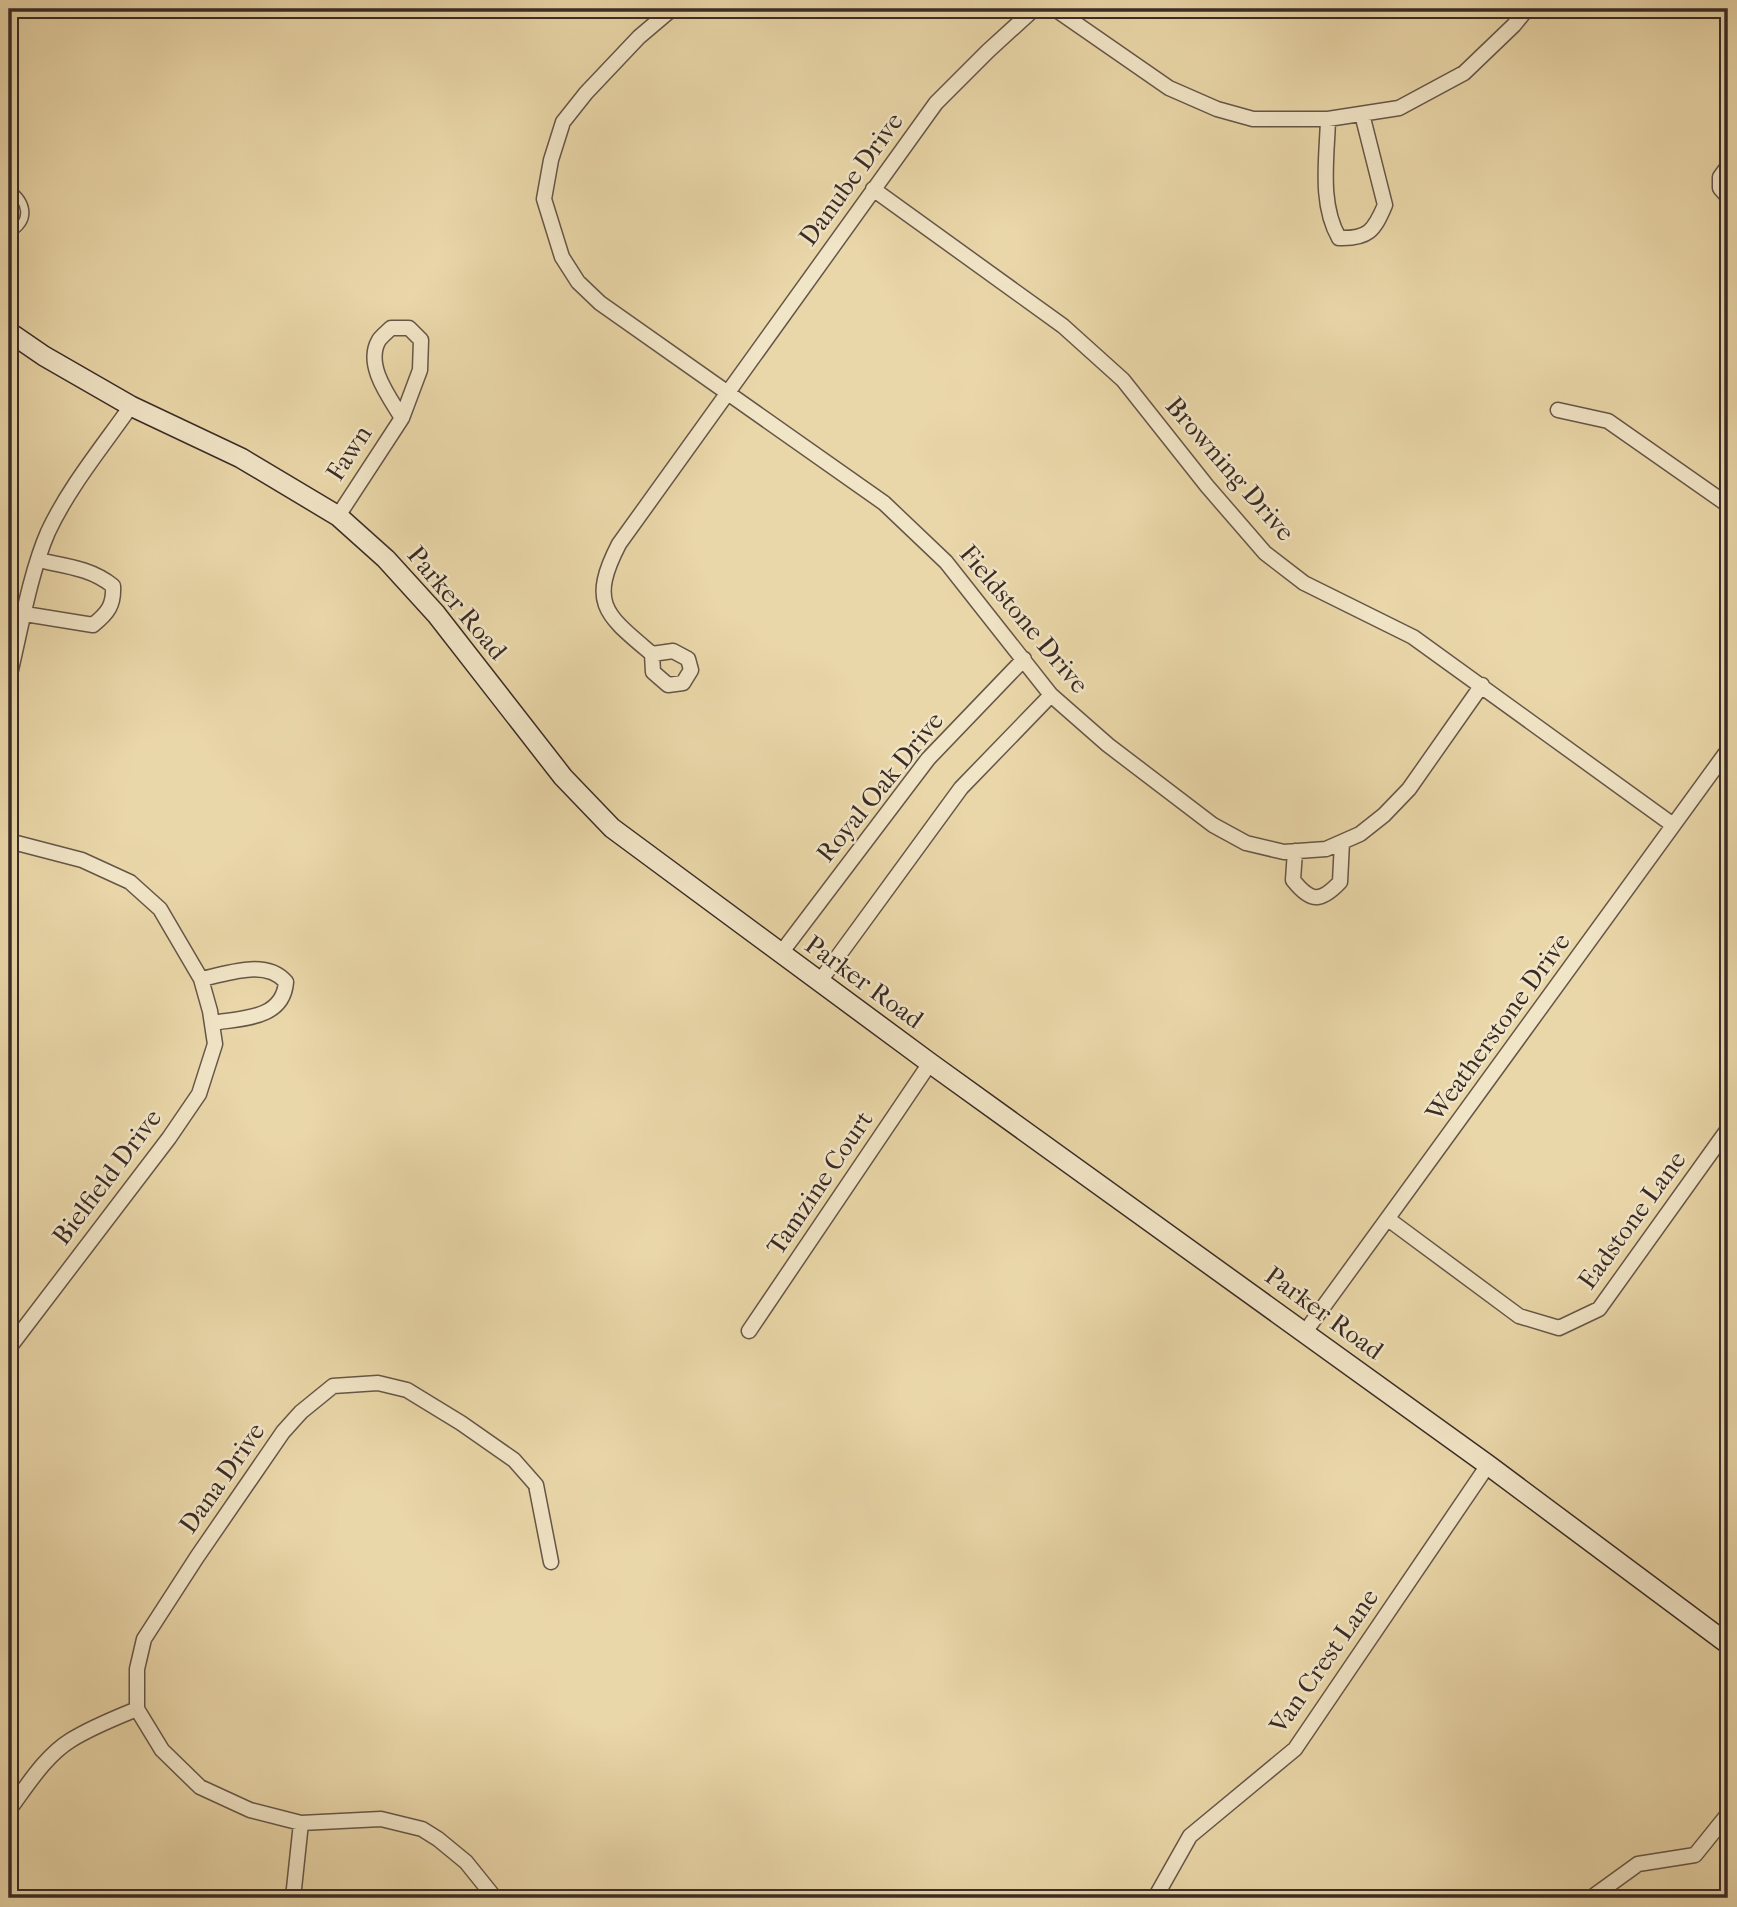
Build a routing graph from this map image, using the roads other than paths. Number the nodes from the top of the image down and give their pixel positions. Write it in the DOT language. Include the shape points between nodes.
graph roads {
  1 [pos="673,9"];
  2 [pos="1034,9"];
  3 [pos="1055,9"];
  4 [pos="1527,9"];
  5 [pos="1362,114"];
  6 [pos="1328,119"];
  7 [pos="1728,166"];
  8 [pos="9,188"];
  9 [pos="873,189"];
  10 [pos="1728,197"];
  11 [pos="9,234"];
  12 [pos="9,332"];
  13 [pos="727,395"];
  14 [pos="131,406"];
  15 [pos="1558,410"];
  16 [pos="402,418"];
  17 [pos="1728,505"];
  18 [pos="338,516"];
  19 [pos="38,560"];
  20 [pos="25,614"];
  21 [pos="652,654"];
  22 [pos="1024,659"];
  23 [pos="9,678"];
  24 [pos="1482,685"];
  25 [pos="1051,695"];
  26 [pos="1728,750"];
  27 [pos="1674,825"];
  28 [pos="9,841"];
  29 [pos="1342,842"];
  30 [pos="1295,851"];
  31 [pos="781,953"];
  32 [pos="201,979"];
  33 [pos="820,981"];
  34 [pos="212,1023"];
  35 [pos="930,1063"];
  36 [pos="1728,1129"];
  37 [pos="1388,1219"];
  38 [pos="750,1331"];
  39 [pos="1305,1332"];
  40 [pos="9,1348"];
  41 [pos="1489,1465"];
  42 [pos="551,1562"];
  43 [pos="1728,1644"];
  44 [pos="137,1709"];
  45 [pos="9,1810"];
  46 [pos="1728,1814"];
  47 [pos="301,1823"];
  48 [pos="293,1898"];
  49 [pos="495,1898"];
  50 [pos="1155,1898"];
  51 [pos="1591,1898"];
  1 -- 13 [label="street, Fieldstone Drive" via="639,37 563,122 544,199 562,257 578,282"];
  2 -- 9 [label="street, Danube Drive" via="936,103"];
  3 -- 6 [label="street" via="1169,88 1217,109 1253,119"];
  4 -- 5 [label="street" via="1464,73 1399,108"];
  5 -- 6 [label="street"];
  5 -- 6 [label="street" via="1385,205 1372,229 1357,239 1339,238 1329,221"];
  7 -- 10 [label="street" via="1720,177 1720,188"];
  8 -- 11 [label="lane" via="25,211 23,222"];
  9 -- 13 [label="street, Danube Drive"];
  9 -- 24 [label="street, Browning Drive" via="1063,326 1123,380 1265,553 1304,583 1413,637"];
  12 -- 14 [label="main road, Parker Road"];
  13 -- 21 [label="street, Danube Drive" via="619,544 605,571 603,600 617,625"];
  13 -- 22 [label="street, Fieldstone Drive" via="884,503 946,562"];
  14 -- 18 [label="main road, Parker Road" via="241,458"];
  14 -- 19 [label="street" via="66,500"];
  15 -- 17 [label="street" via="1608,421"];
  16 -- 16 [label="street, Fawn" via="420,370 421,340 409,328 391,328 378,341 375,358 379,380"];
  16 -- 18 [label="street, Fawn"];
  18 -- 31 [label="main road, Parker Road" via="386,559 436,614 563,777 612,828"];
  19 -- 20 [label="street"];
  19 -- 20 [label="street" via="100,575 113,586 114,601 93,625"];
  20 -- 23 [label="street"];
  22 -- 25 [label="street, Fieldstone Drive"];
  22 -- 31 [label="street, Royal Oak Drive" via="928,759"];
  24 -- 27 [label="street, Browning Drive"];
  24 -- 29 [label="street, Fieldstone Drive" via="1409,789 1360,834"];
  25 -- 30 [label="street, Fieldstone Drive" via="1213,825 1246,843"];
  25 -- 33 [label="street" via="961,788"];
  26 -- 27 [label="street, Weatherstone Drive"];
  27 -- 37 [label="street, Weatherstone Drive"];
  28 -- 32 [label="street, Bielfield Drive" via="82,860 131,882 160,909"];
  29 -- 30 [label="street, Fieldstone Drive" via="1326,849"];
  29 -- 30 [label="street" via="1340,882 1327,896 1307,894 1293,880"];
  31 -- 33 [label="main road, Parker Road"];
  32 -- 34 [label="street, Bielfield Drive"];
  32 -- 34 [label="street" via="267,969 286,982 278,1004 263,1014"];
  33 -- 35 [label="main road, Parker Road"];
  34 -- 40 [label="street, Bielfield Drive" via="215,1044 199,1094"];
  35 -- 38 [label="street, Tamzine Court"];
  35 -- 39 [label="main road, Parker Road"];
  36 -- 37 [label="street, Eadstone Lane" via="1599,1309 1559,1328 1519,1316"];
  37 -- 39 [label="street, Weatherstone Drive"];
  39 -- 41 [label="main road, Parker Road"];
  41 -- 43 [label="main road, Parker Road"];
  41 -- 50 [label="street, Van Crest Lane" via="1295,1749 1190,1836"];
  42 -- 44 [label="street, Dana Drive" via="536,1485 514,1460 407,1390 378,1383 333,1386 284,1432 144,1639 137,1669"];
  44 -- 45 [label="street" via="69,1741"];
  44 -- 47 [label="street" via="162,1750 200,1787 250,1810"];
  46 -- 51 [label="street" via="1695,1855 1637,1864"];
  47 -- 48 [label="street"];
  47 -- 49 [label="street" via="381,1819 422,1829 466,1862"];
}
